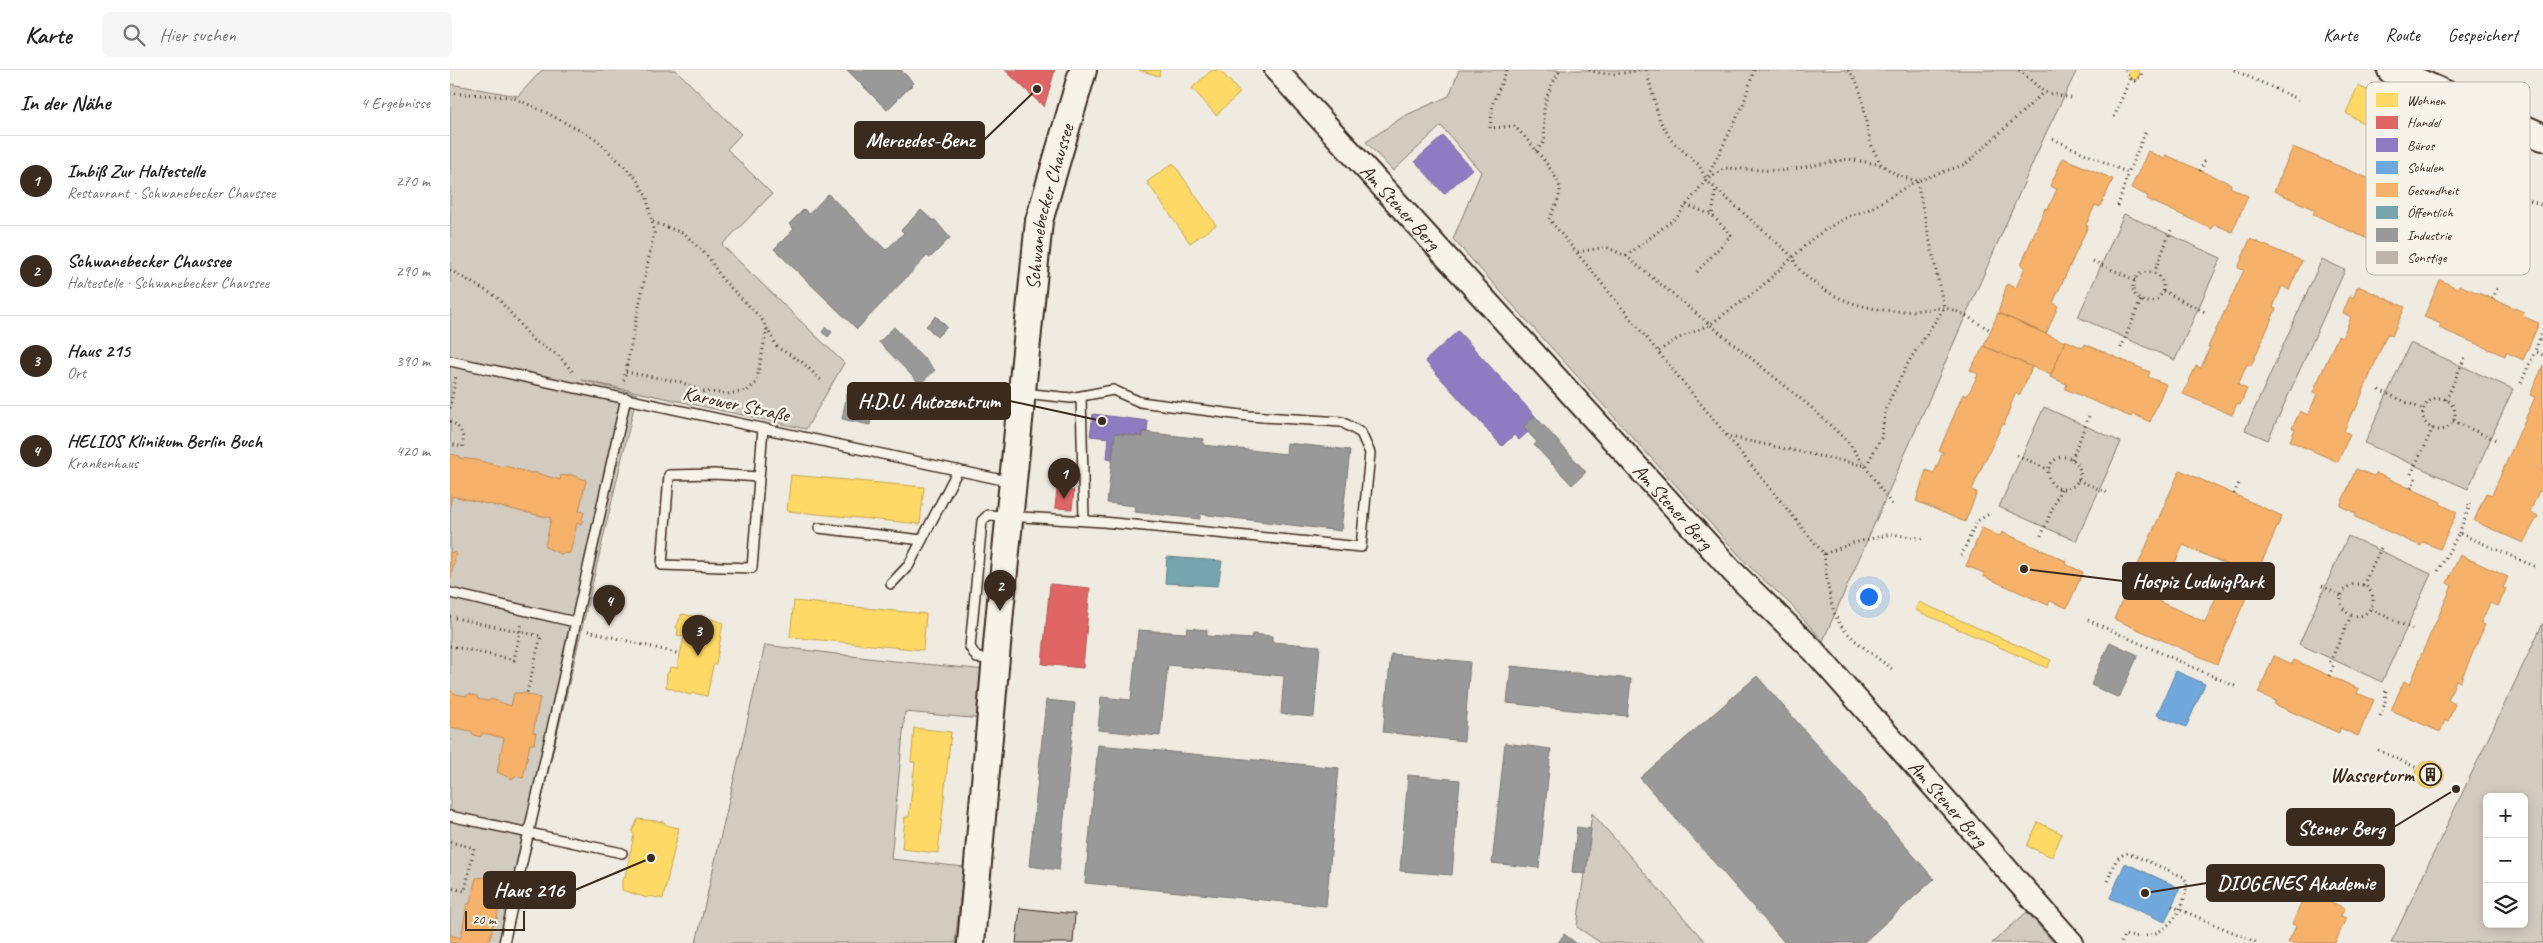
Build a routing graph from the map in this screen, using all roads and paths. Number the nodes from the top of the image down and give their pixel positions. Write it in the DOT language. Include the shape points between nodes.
graph roads {
  1 [pos="1083,70"];
  2 [pos="1276,70"];
  3 [pos="1507,70"];
  4 [pos="1560,70"];
  5 [pos="1588,70"];
  6 [pos="1639,70"];
  7 [pos="1646,70"];
  8 [pos="1754,70"];
  9 [pos="1848,70"];
  10 [pos="2019,70"];
  11 [pos="2126,70"];
  12 [pos="2142,70"];
  13 [pos="2234,70"];
  14 [pos="2391,70"];
  15 [pos="2130,79"];
  16 [pos="2418,82"];
  17 [pos="2044,92"];
  18 [pos="450,93"];
  19 [pos="2071,98"];
  20 [pos="2302,101"];
  21 [pos="2114,117"];
  22 [pos="2146,131"];
  23 [pos="2530,131"];
  24 [pos="2543,137"];
  25 [pos="2053,139"];
  26 [pos="1536,151"];
  27 [pos="2206,158"];
  28 [pos="1882,165"];
  29 [pos="2200,171"];
  30 [pos="2128,173"];
  31 [pos="1706,180"];
  32 [pos="1916,181"];
  33 [pos="1716,189"];
  34 [pos="2530,200"];
  35 [pos="1686,205"];
  36 [pos="2118,206"];
  37 [pos="2543,206"];
  38 [pos="1712,216"];
  39 [pos="653,222"];
  40 [pos="2172,230"];
  41 [pos="1578,252"];
  42 [pos="1626,256"];
  43 [pos="1792,257"];
  44 [pos="2093,261"];
  45 [pos="450,270"];
  46 [pos="1697,272"];
  47 [pos="2154,273"];
  48 [pos="2135,280"];
  49 [pos="2498,286"];
  50 [pos="2162,291"];
  51 [pos="2493,299"];
  52 [pos="2141,300"];
  53 [pos="1944,308"];
  54 [pos="2204,312"];
  55 [pos="1709,325"];
  56 [pos="767,328"];
  57 [pos="1991,330"];
  58 [pos="2543,330"];
  59 [pos="2121,348"];
  60 [pos="1659,351"];
  61 [pos="2535,351"];
  62 [pos="2543,355"];
  63 [pos="2465,357"];
  64 [pos="454,362"];
  65 [pos="626,372"];
  66 [pos="821,380"];
  67 [pos="2521,383"];
  68 [pos="574,387"];
  69 [pos="2379,390"];
  70 [pos="1023,393"];
  71 [pos="1081,396"];
  72 [pos="623,398"];
  73 [pos="2446,400"];
  74 [pos="450,408"];
  75 [pos="2424,410"];
  76 [pos="2089,416"];
  77 [pos="2453,420"];
  78 [pos="450,421"];
  79 [pos="763,428"];
  80 [pos="2433,428"];
  81 [pos="1730,437"];
  82 [pos="2496,440"];
  83 [pos="450,444"];
  84 [pos="2017,455"];
  85 [pos="2072,459"];
  86 [pos="1866,466"];
  87 [pos="958,470"];
  88 [pos="2049,470"];
  89 [pos="2411,474"];
  90 [pos="2417,476"];
  91 [pos="759,478"];
  92 [pos="2078,480"];
  93 [pos="2239,482"];
  94 [pos="1014,483"];
  95 [pos="2061,488"];
  96 [pos="2412,488"];
  97 [pos="2110,494"];
  98 [pos="2234,494"];
  99 [pos="2469,500"];
  100 [pos="1892,505"];
  101 [pos="1991,514"];
  102 [pos="1010,515"];
  103 [pos="1084,520"];
  104 [pos="819,528"];
  105 [pos="2458,533"];
  106 [pos="2041,536"];
  107 [pos="1924,539"];
  108 [pos="922,540"];
  109 [pos="2382,546"];
  110 [pos="1824,554"];
  111 [pos="1961,556"];
  112 [pos="2536,567"];
  113 [pos="2438,571"];
  114 [pos="891,584"];
  115 [pos="2322,586"];
  116 [pos="2363,586"];
  117 [pos="450,594"];
  118 [pos="2341,596"];
  119 [pos="2371,609"];
  120 [pos="525,610"];
  121 [pos="2350,616"];
  122 [pos="450,617"];
  123 [pos="2088,620"];
  124 [pos="574,625"];
  125 [pos="2412,629"];
  126 [pos="520,632"];
  127 [pos="450,646"];
  128 [pos="680,654"];
  129 [pos="1892,669"];
  130 [pos="2329,676"];
  131 [pos="2237,687"];
  132 [pos="2386,688"];
  133 [pos="527,693"];
  134 [pos="2380,716"];
  135 [pos="2378,750"];
  136 [pos="2417,768"];
  137 [pos="450,816"];
  138 [pos="530,834"];
  139 [pos="450,842"];
  140 [pos="622,854"];
  141 [pos="2108,881"];
  142 [pos="450,888"];
  143 [pos="2172,906"];
  144 [pos="2180,909"];
  145 [pos="504,943"];
  146 [pos="971,943"];
  147 [pos="2072,943"];
  148 [pos="2121,943"];
  149 [pos="2258,943"];
  1 -- 70 [label="main road, Schwanebecker Chaussee" via="1039,220"];
  2 -- 147 [label="street, Am Stener Berg" via="1734,573 1813,650"];
  3 -- 26 [label="path" via="1494,103 1490,128 1514,126"];
  4 -- 26 [label="path" via="1546,95 1544,141"];
  5 -- 6 [label="path" via="1606,74"];
  7 -- 31 [label="path" via="1660,121 1672,141 1699,165"];
  8 -- 31 [label="path" via="1743,105"];
  9 -- 28 [label="path" via="1855,78 1872,147"];
  10 -- 17 [label="path"];
  11 -- 15 [label="path"];
  12 -- 15 [label="path" via="2140,78"];
  13 -- 20 [label="path"];
  14 -- 16 [label="main road"];
  15 -- 21 [label="path"];
  17 -- 19 [label="path"];
  17 -- 32 [label="path" via="1966,164"];
  18 -- 39 [label="path" via="512,97 596,139 636,178 647,198"];
  22 -- 30 [label="path"];
  23 -- 24 [label="main road"];
  25 -- 30 [label="path"];
  26 -- 41 [label="path" via="1560,188 1549,219"];
  27 -- 29 [label="path"];
  28 -- 31 [label="path" via="1849,159 1781,171 1725,168"];
  28 -- 32 [label="path" via="1897,175"];
  30 -- 36 [label="path"];
  31 -- 33 [label="path"];
  31 -- 35 [label="path"];
  32 -- 43 [label="path" via="1870,209 1831,226"];
  32 -- 53 [label="path"];
  33 -- 38 [label="path"];
  33 -- 43 [label="path"];
  34 -- 37 [label="path"];
  35 -- 38 [label="path"];
  35 -- 42 [label="path" via="1676,217"];
  38 -- 46 [label="path" via="1731,235"];
  39 -- 56 [label="path" via="685,234"];
  39 -- 65 [label="path" via="654,233"];
  40 -- 47 [label="path"];
  41 -- 42 [label="path" via="1606,247"];
  41 -- 60 [label="path"];
  42 -- 55 [label="path"];
  43 -- 53 [label="path" via="1797,270 1853,304 1879,310"];
  43 -- 55 [label="path" via="1758,290"];
  44 -- 48 [label="path"];
  45 -- 68 [label="path" via="497,297 534,340 558,355 576,375"];
  47 -- 48 [label="path" via="2141,274"];
  47 -- 50 [label="path" via="2163,283"];
  48 -- 52 [label="path" via="2133,289"];
  49 -- 51 [label="path"];
  50 -- 52 [label="path" via="2154,300"];
  50 -- 54 [label="path"];
  52 -- 59 [label="path"];
  53 -- 57 [label="path" via="1968,315 1973,322"];
  53 -- 86 [label="path" via="1909,361 1886,407 1881,438"];
  55 -- 60 [label="path"];
  55 -- 86 [label="path" via="1812,408 1849,443"];
  56 -- 65 [label="path" via="756,383 747,391 727,394 701,391 681,382"];
  56 -- 66 [label="path" via="778,348 801,361"];
  58 -- 61 [label="path"];
  60 -- 81 [label="path"];
  61 -- 62 [label="path"];
  61 -- 67 [label="path"];
  63 -- 73 [label="path"];
  64 -- 68 [label="lane, Karower Straße"];
  64 -- 74 [label="path"];
  65 -- 72 [label="path"];
  68 -- 72 [label="lane, Karower Straße"];
  69 -- 75 [label="path"];
  70 -- 71 [label="lane" via="1071,398"];
  70 -- 94 [label="main road, Schwanebecker Chaussee"];
  71 -- 103 [label="lane"];
  71 -- 103 [label="lane" via="1113,390 1140,402 1249,416 1342,422 1361,433 1370,453 1362,547"];
  72 -- 79 [label="lane, Karower Straße"];
  72 -- 124 [label="lane"];
  73 -- 75 [label="path" via="2433,400"];
  73 -- 77 [label="path" via="2453,407"];
  75 -- 80 [label="path" via="2426,423"];
  76 -- 85 [label="path"];
  77 -- 80 [label="path" via="2442,429"];
  77 -- 82 [label="path"];
  78 -- 83 [label="path" via="460,428 464,439 463,447"];
  79 -- 87 [label="lane, Karower Straße"];
  79 -- 91 [label="lane"];
  80 -- 89 [label="path"];
  81 -- 86 [label="path"];
  81 -- 110 [label="path"];
  84 -- 88 [label="path"];
  85 -- 88 [label="path" via="2057,459"];
  85 -- 92 [label="path" via="2080,471"];
  86 -- 100 [label="path"];
  87 -- 94 [label="lane, Karower Straße"];
  87 -- 108 [label="lane"];
  88 -- 95 [label="path" via="2050,480"];
  90 -- 96 [label="path"];
  91 -- 91 [label="lane" via="752,568 662,565 669,475"];
  92 -- 95 [label="path" via="2069,488"];
  92 -- 97 [label="path"];
  93 -- 98 [label="path"];
  94 -- 102 [label="main road, Schwanebecker Chaussee"];
  95 -- 106 [label="path"];
  99 -- 105 [label="path" via="2469,508"];
  101 -- 111 [label="path" via="1978,521"];
  102 -- 103 [label="lane"];
  102 -- 146 [label="main road, Schwanebecker Chaussee"];
  104 -- 108 [label="lane"];
  105 -- 112 [label="path"];
  105 -- 113 [label="path"];
  107 -- 110 [label="path" via="1891,534"];
  108 -- 114 [label="lane" via="909,565"];
  109 -- 116 [label="path"];
  110 -- 129 [label="path" via="1830,598 1838,621"];
  115 -- 118 [label="path"];
  116 -- 118 [label="path" via="2353,584"];
  116 -- 119 [label="path" via="2368,588 2373,598"];
  117 -- 120 [label="lane"];
  118 -- 121 [label="path" via="2343,610"];
  119 -- 121 [label="path" via="2364,615"];
  119 -- 125 [label="path"];
  120 -- 124 [label="lane"];
  120 -- 126 [label="path"];
  121 -- 130 [label="path"];
  122 -- 126 [label="path"];
  123 -- 131 [label="path"];
  124 -- 128 [label="path"];
  124 -- 138 [label="lane"];
  126 -- 127 [label="path" via="514,660"];
  126 -- 133 [label="path" via="541,636"];
  132 -- 134 [label="path"];
  135 -- 136 [label="path"];
  137 -- 138 [label="lane"];
  138 -- 140 [label="lane"];
  138 -- 145 [label="lane"];
  139 -- 142 [label="path" via="474,848 464,892"];
  141 -- 144 [label="path" via="2116,859 2128,852 2184,877 2186,892"];
  143 -- 144 [label="path"];
  144 -- 148 [label="path" via="2165,933 2150,939 2136,940 2124,936"];
  144 -- 149 [label="path"];
}
